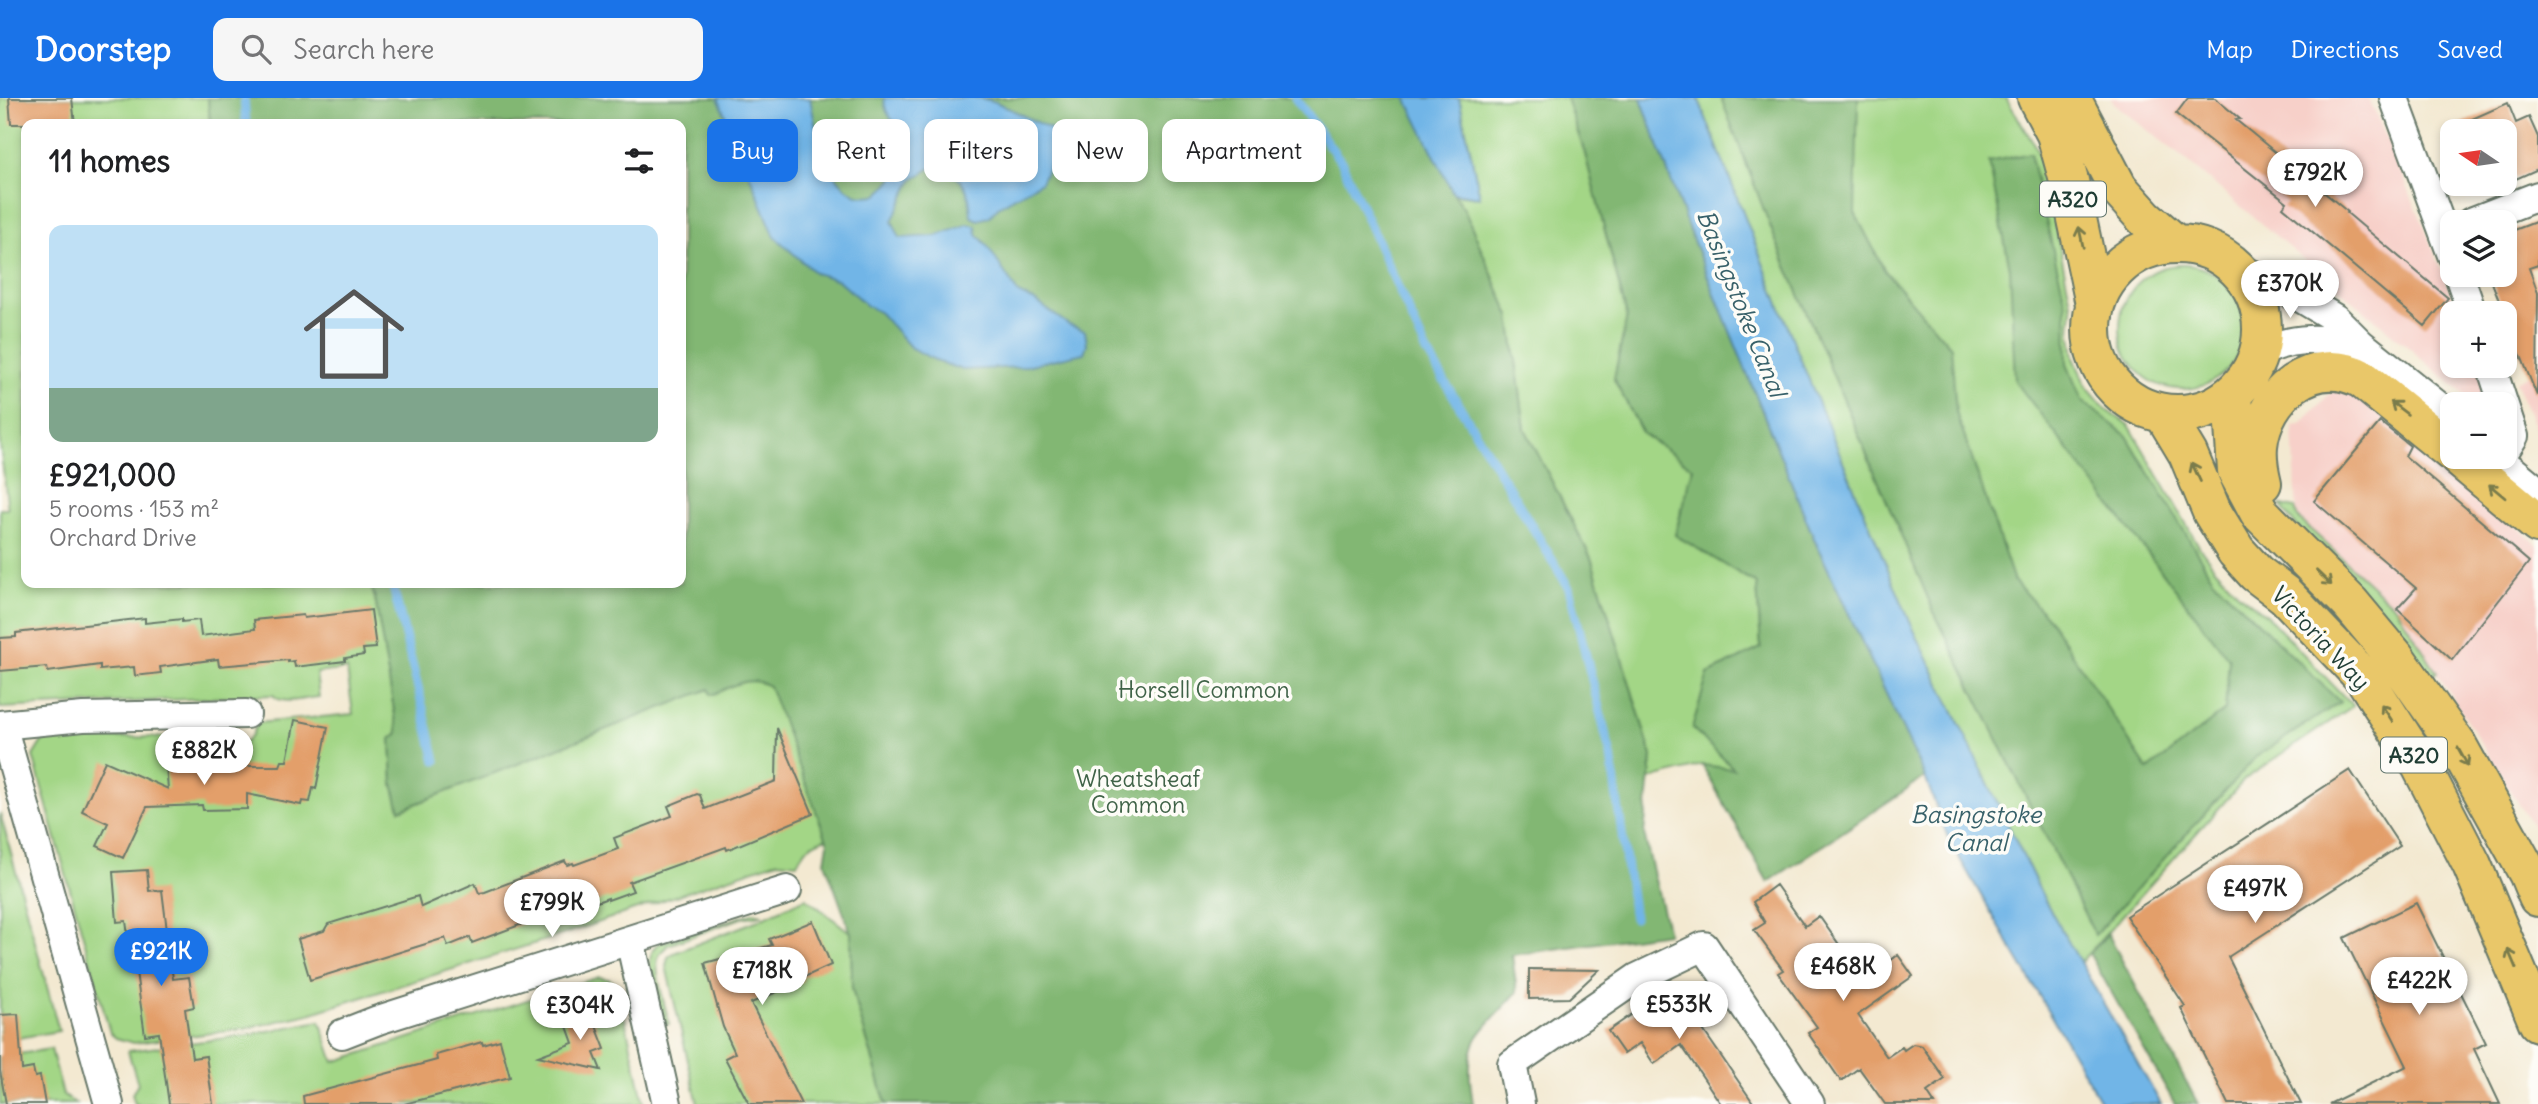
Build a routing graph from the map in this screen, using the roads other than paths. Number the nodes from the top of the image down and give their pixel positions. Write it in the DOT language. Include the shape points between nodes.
graph roads {
  1 [pos="2038,98"];
  2 [pos="2071,98"];
  3 [pos="2394,98"];
  4 [pos="2538,196"];
  5 [pos="2502,210"];
  6 [pos="2440,216"];
  7 [pos="2174,243"];
  8 [pos="2239,268"];
  9 [pos="2095,303"];
  10 [pos="2361,344"];
  11 [pos="2260,353"];
  12 [pos="2232,395"];
  13 [pos="2440,407"];
  14 [pos="2164,414"];
  15 [pos="2440,442"];
  16 [pos="2472,469"];
  17 [pos="2515,469"];
  18 [pos="2538,491"];
  19 [pos="2538,524"];
  20 [pos="2277,528"];
  21 [pos="246,714"];
  22 [pos="1,725"];
  23 [pos="787,890"];
  24 [pos="2538,897"];
  25 [pos="630,940"];
  26 [pos="2538,1022"];
  27 [pos="342,1034"];
  28 [pos="109,1104"];
  29 [pos="667,1104"];
  30 [pos="1520,1104"];
  31 [pos="1810,1104"];
  9 -- 1 [label="main road, A320, one-way" via="2056,134"];
  2 -- 7 [label="main road, A320" via="2118,188"];
  3 -- 6 [label="street"];
  4 -- 5 [label="street"];
  7 -- 8 [label="main road, A320" via="2216,252"];
  7 -- 9 [label="main road, A320" via="2142,250 2122,263"];
  8 -- 10 [label="street" via="2336,319"];
  8 -- 11 [label="main road, A320" via="2261,308"];
  9 -- 14 [label="main road, A320" via="2091,328 2104,374 2120,393 2141,407"];
  10 -- 11 [label="street" via="2300,339"];
  10 -- 13 [label="street"];
  11 -- 12 [label="main road, A320" via="2249,376"];
  12 -- 14 [label="main road, A320" via="2211,408"];
  12 -- 20 [label="main road, Victoria Way / A320" via="2237,471 2259,512"];
  26 -- 14 [label="main road, Victoria Way / A320, one-way" via="2472,865 2421,766 2365,679 2236,551 2211,512 2188,454"];
  15 -- 20 [label="main road, one-way" via="2351,374 2328,371 2306,375 2291,383 2269,410 2258,446 2262,483"];
  19 -- 16 [label="main road, one-way"];
  17 -- 18 [label="street"];
  20 -- 24 [label="main road, Victoria Way / A320, one-way" via="2395,657 2456,745"];
  21 -- 22 [label="street" via="217,724 83,717"];
  22 -- 28 [label="street"];
  23 -- 25 [label="street"];
  25 -- 27 [label="street"];
  25 -- 29 [label="street"];
  30 -- 31 [label="street" via="1512,1064 1637,978 1704,946"];
}
